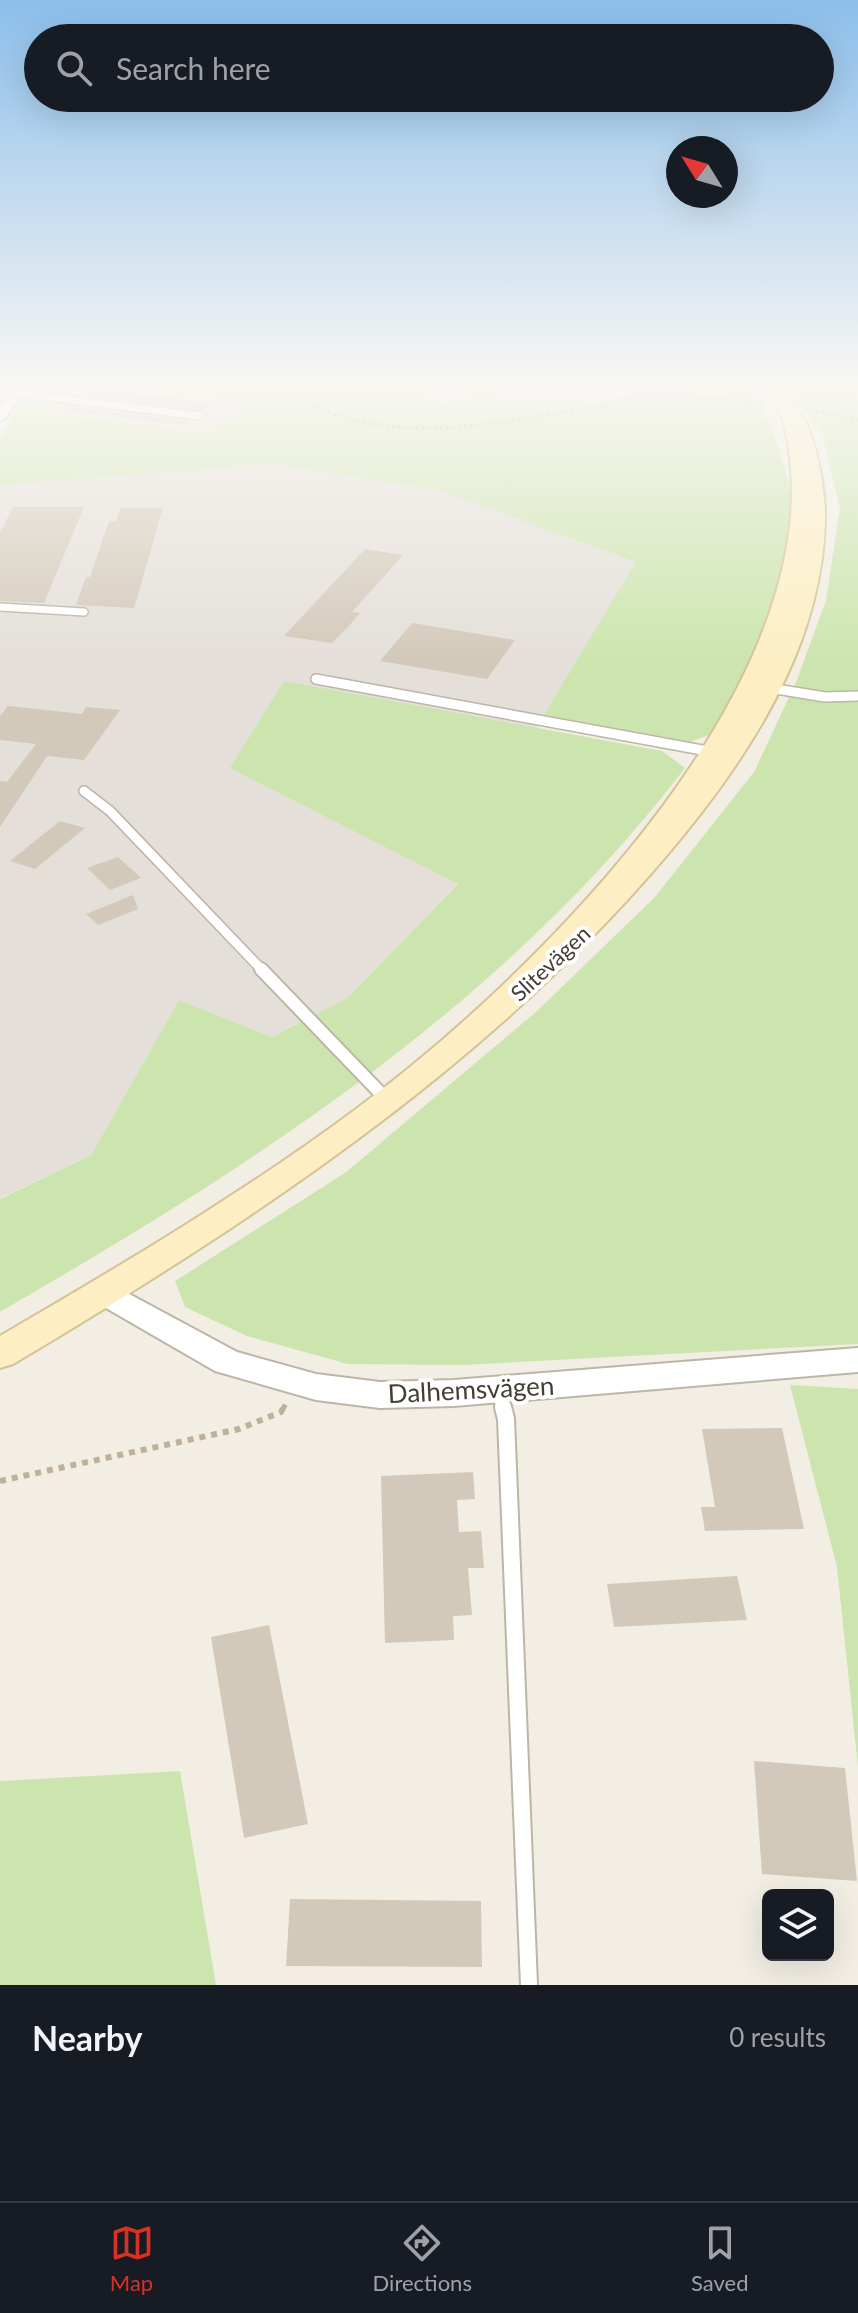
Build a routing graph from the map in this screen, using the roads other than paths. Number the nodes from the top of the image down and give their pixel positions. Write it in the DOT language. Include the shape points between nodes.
graph roads {
  1 [pos="812,476"];
  2 [pos="0,607"];
  3 [pos="84,612"];
  4 [pos="316,679"];
  5 [pos="770,688"];
  6 [pos="858,696"];
  7 [pos="730,755"];
  8 [pos="84,791"];
  9 [pos="388,1101"];
  10 [pos="105,1293"];
  11 [pos="0,1354"];
  12 [pos="858,1360"];
  13 [pos="498,1389"];
  14 [pos="529,1985"];
  1 -- 5 [label="main road, Slitevägen" via="814,545 799,612"];
  2 -- 3 [label="lane"];
  4 -- 7 [label="lane"];
  5 -- 6 [label="lane" via="813,696"];
  5 -- 7 [label="main road, Slitevägen"];
  7 -- 9 [label="main road, Slitevägen" via="646,865 589,928 526,988"];
  8 -- 9 [label="lane" via="110,811"];
  9 -- 10 [label="main road, Slitevägen"];
  10 -- 11 [label="main road, Slitevägen"];
  10 -- 13 [label="street, Dalhemsvägen" via="227,1362 299,1382 380,1395"];
  12 -- 13 [label="street, Dalhemsvägen"];
  13 -- 14 [label="lane" via="506,1419"];
}
